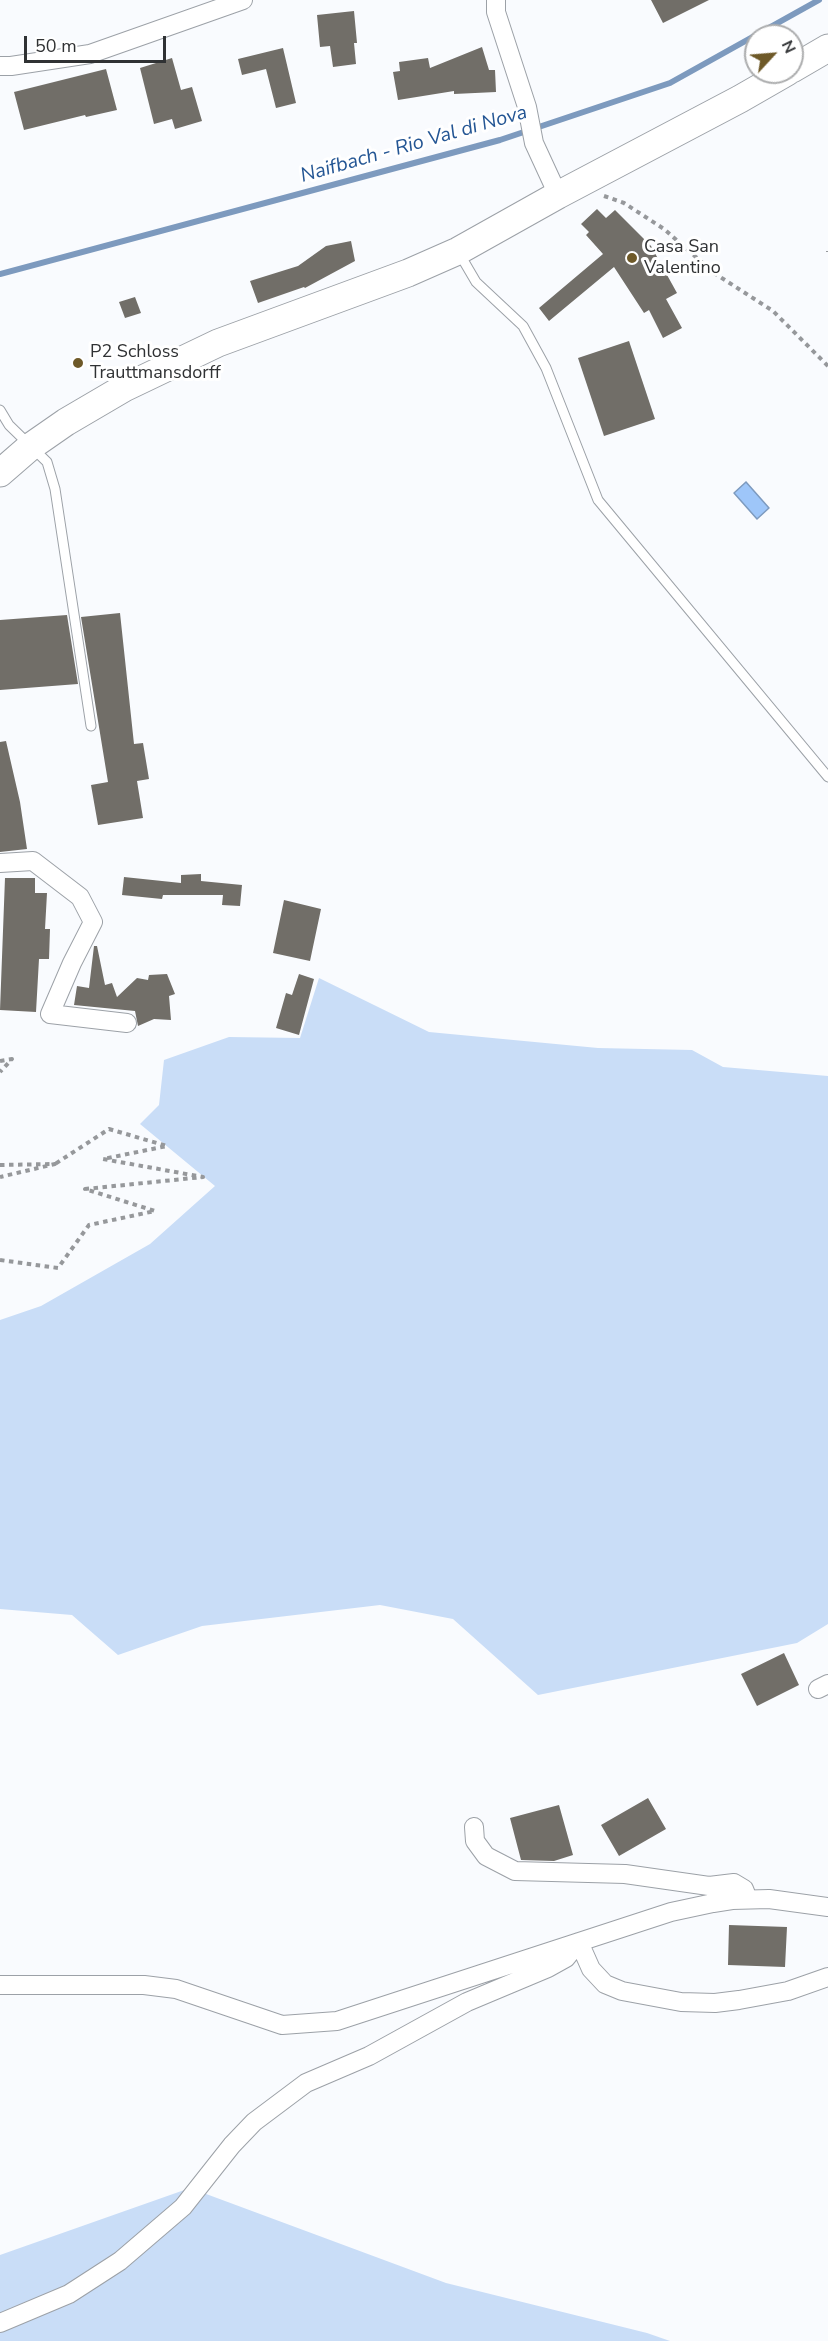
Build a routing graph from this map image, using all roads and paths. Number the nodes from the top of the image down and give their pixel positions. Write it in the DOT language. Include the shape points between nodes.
graph roads {
  1 [pos="243,0"];
  2 [pos="496,0"];
  3 [pos="828,48"];
  4 [pos="804,62"];
  5 [pos="0,66"];
  6 [pos="766,84"];
  7 [pos="558,195"];
  8 [pos="596,200"];
  9 [pos="458,250"];
  10 [pos="828,366"];
  11 [pos="0,410"];
  12 [pos="30,447"];
  13 [pos="0,473"];
  14 [pos="91,726"];
  15 [pos="828,777"];
  16 [pos="0,863"];
  17 [pos="127,1023"];
  18 [pos="0,1061"];
  19 [pos="0,1072"];
  20 [pos="55,1164"];
  21 [pos="0,1165"];
  22 [pos="0,1177"];
  23 [pos="0,1260"];
  24 [pos="474,1827"];
  25 [pos="748,1899"];
  26 [pos="828,1907"];
  27 [pos="579,1941"];
  28 [pos="828,1977"];
  29 [pos="0,1985"];
  30 [pos="0,2323"];
  1 -- 5 [label="street" via="90,54"];
  2 -- 7 [label="street" via="496,12 527,107 534,143"];
  3 -- 4 [label="main road"];
  6 -- 7 [label="main road"];
  7 -- 9 [label="main road"];
  8 -- 10 [label="path" via="605,196 624,203 664,229 714,273 773,310"];
  9 -- 12 [label="main road" via="408,273 218,343 124,388"];
  9 -- 15 [label="lane" via="476,282 523,326 546,368 598,500"];
  11 -- 12 [label="lane"];
  12 -- 13 [label="main road"];
  12 -- 14 [label="lane" via="47,462 55,489"];
  16 -- 17 [label="street" via="33,861 80,897 93,922 50,1014"];
  18 -- 19 [label="path" via="12,1059"];
  20 -- 21 [label="path"];
  20 -- 22 [label="path"];
  20 -- 23 [label="path" via="109,1129 167,1146 103,1159 203,1177 85,1188 155,1211 89,1225 58,1268"];
  24 -- 25 [label="street" via="475,1841 486,1856 515,1870 625,1874 710,1886 734,1882 744,1889"];
  25 -- 26 [label="street"];
  25 -- 27 [label="street" via="671,1912"];
  27 -- 28 [label="street" via="591,1969 605,1984 681,2002 740,2000 788,1991"];
  27 -- 29 [label="street" via="326,2022 282,2025 176,1989 144,1985"];
  27 -- 30 [label="street" via="566,1958 548,1968 457,2007 369,2056 306,2083 254,2122 183,2207 120,2261 69,2294"];
}
